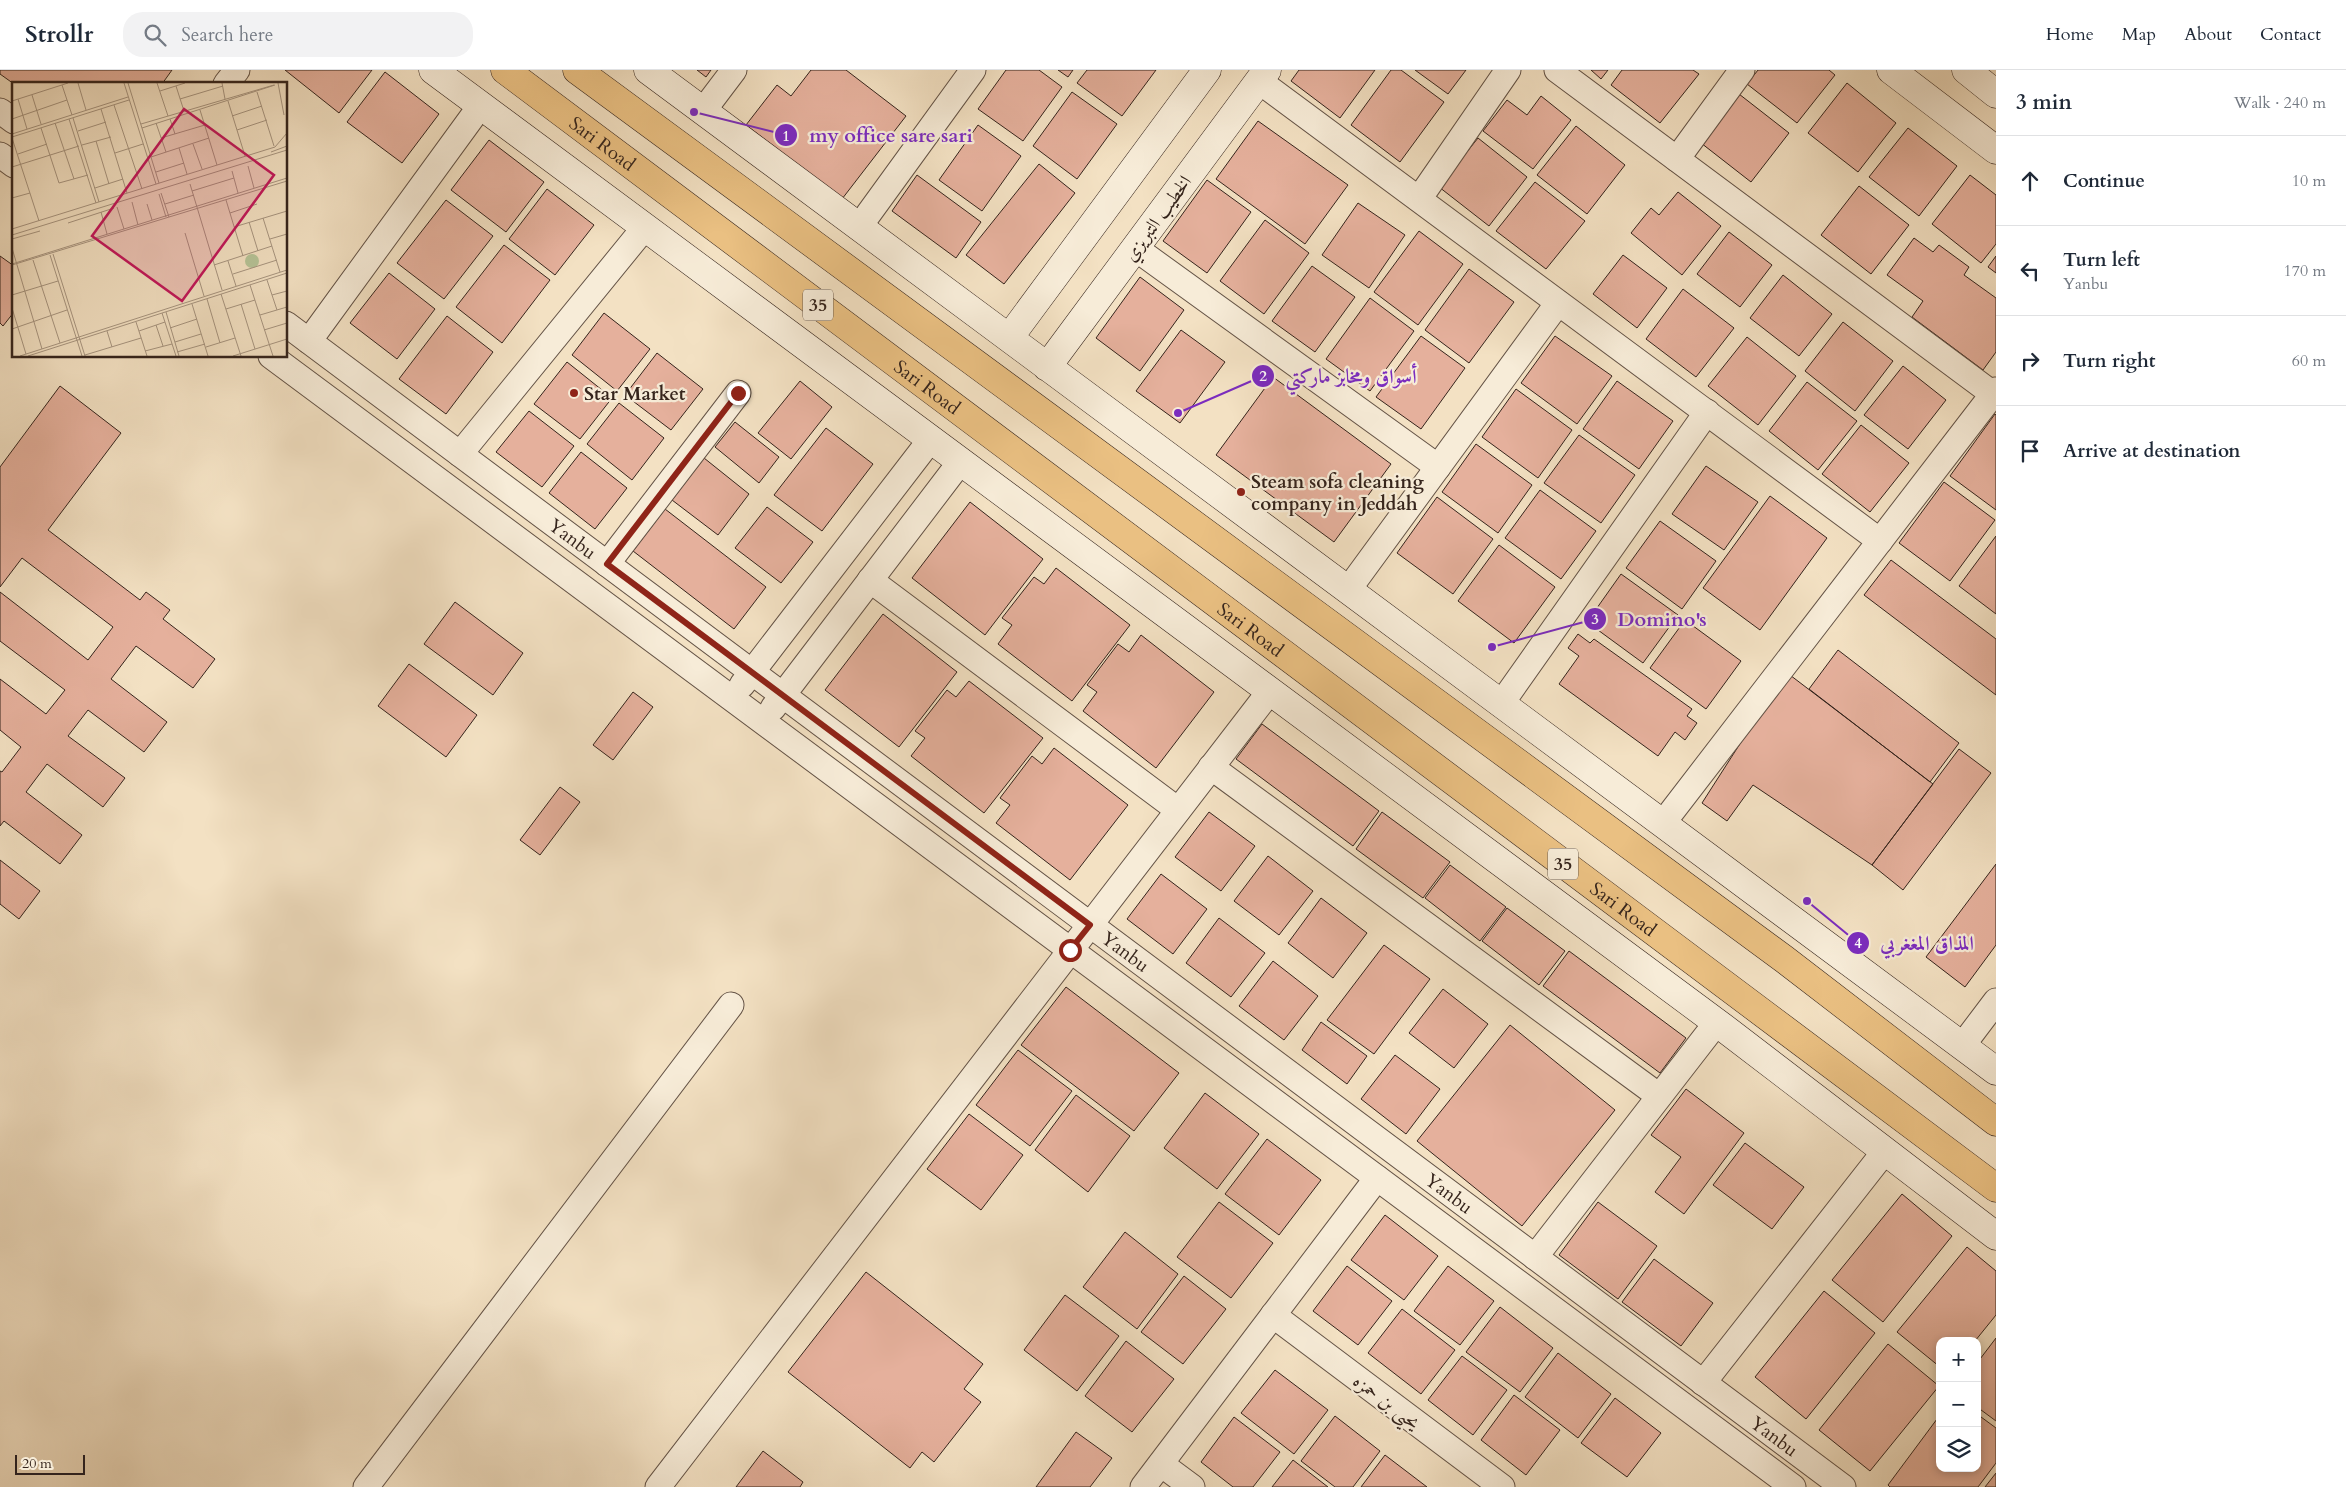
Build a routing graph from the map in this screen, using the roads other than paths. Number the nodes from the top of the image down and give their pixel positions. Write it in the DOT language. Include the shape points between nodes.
graph roads {
  1 [pos="237,70"];
  2 [pos="433,70"];
  3 [pos="505,70"];
  4 [pos="577,70"];
  5 [pos="648,70"];
  6 [pos="734,70"];
  7 [pos="973,70"];
  8 [pos="1207,70"];
  9 [pos="1508,70"];
  10 [pos="1557,70"];
  11 [pos="1742,70"];
  12 [pos="1891,70"];
  13 [pos="1972,72"];
  14 [pos="1263,75"];
  15 [pos="228,82"];
  16 [pos="1996,94"];
  17 [pos="481,105"];
  18 [pos="0,110"];
  19 [pos="703,111"];
  20 [pos="12,119"];
  21 [pos="1996,150"];
  22 [pos="0,155"];
  23 [pos="1677,159"];
  24 [pos="12,164"];
  25 [pos="1419,199"];
  26 [pos="645,227"];
  27 [pos="859,227"];
  28 [pos="1135,248"];
  29 [pos="1558,303"];
  30 [pos="288,325"];
  31 [pos="1009,338"];
  32 [pos="309,341"];
  33 [pos="274,358"];
  34 [pos="1047,367"];
  35 [pos="1994,392"];
  36 [pos="738,393"];
  37 [pos="1707,412"];
  38 [pos="931,439"];
  39 [pos="460,454"];
  40 [pos="961,461"];
  41 [pos="1438,467"];
  42 [pos="1880,541"];
  43 [pos="607,564"];
  44 [pos="870,580"];
  45 [pos="1348,590"];
  46 [pos="751,672"];
  47 [pos="1270,691"];
  48 [pos="783,695"];
  49 [pos="731,698"];
  50 [pos="1501,704"];
  51 [pos="763,722"];
  52 [pos="1211,767"];
  53 [pos="1178,810"];
  54 [pos="1663,824"];
  55 [pos="1090,925"];
  56 [pos="1070,950"];
  57 [pos="1996,1001"];
  58 [pos="732,1005"];
  59 [pos="1716,1022"];
  60 [pos="1962,1046"];
  61 [pos="1996,1071"];
  62 [pos="1659,1096"];
  63 [pos="1996,1122"];
  64 [pos="1885,1151"];
  65 [pos="1377,1178"];
  66 [pos="1996,1188"];
  67 [pos="1996,1236"];
  68 [pos="1535,1257"];
  69 [pos="1273,1315"];
  70 [pos="1704,1383"];
  71 [pos="1161,1464"];
  72 [pos="366,1487"];
  73 [pos="658,1487"];
  74 [pos="1143,1487"];
  75 [pos="1192,1487"];
  76 [pos="1502,1487"];
  77 [pos="1793,1487"];
  78 [pos="1843,1487"];
  1 -- 15 [label="street"];
  2 -- 17 [label="main road"];
  3 -- 66 [label="main road, Sari Road / 35"];
  4 -- 63 [label="main road, 35" via="1784,959"];
  5 -- 19 [label="main road"];
  6 -- 19 [label="street"];
  7 -- 27 [label="street"];
  8 -- 31 [label="main road"];
  9 -- 25 [label="street"];
  10 -- 23 [label="street"];
  11 -- 23 [label="street"];
  12 -- 21 [label="main road"];
  13 -- 16 [label="main road"];
  14 -- 25 [label="street"];
  14 -- 28 [label="main road, الخطيب التبريزي"];
  17 -- 26 [label="main road"];
  17 -- 32 [label="street"];
  18 -- 20 [label="street"];
  19 -- 27 [label="main road"];
  22 -- 24 [label="street"];
  23 -- 35 [label="street"];
  25 -- 29 [label="street"];
  26 -- 38 [label="main road"];
  26 -- 39 [label="street"];
  27 -- 31 [label="main road"];
  28 -- 34 [label="main road, الخطيب التبريزي"];
  28 -- 41 [label="street"];
  29 -- 37 [label="street"];
  29 -- 41 [label="street"];
  30 -- 32 [label="street, Yanbu"];
  31 -- 34 [label="main road"];
  32 -- 39 [label="street, Yanbu"];
  33 -- 49 [label="street, Yanbu"];
  34 -- 45 [label="main road"];
  35 -- 42 [label="street"];
  36 -- 43 [label="street"];
  37 -- 42 [label="street"];
  37 -- 50 [label="street"];
  38 -- 40 [label="main road"];
  38 -- 46 [label="street"];
  39 -- 43 [label="street, Yanbu"];
  40 -- 44 [label="street"];
  40 -- 47 [label="main road"];
  41 -- 45 [label="street"];
  42 -- 54 [label="street"];
  43 -- 46 [label="street, Yanbu"];
  44 -- 48 [label="street"];
  44 -- 53 [label="street"];
  45 -- 50 [label="main road"];
  46 -- 48 [label="street, Yanbu"];
  46 -- 49 [label="street"];
  47 -- 52 [label="street"];
  47 -- 59 [label="main road"];
  48 -- 51 [label="street"];
  48 -- 55 [label="street, Yanbu"];
  49 -- 51 [label="street, Yanbu"];
  50 -- 54 [label="main road"];
  51 -- 56 [label="street, Yanbu"];
  52 -- 53 [label="street"];
  52 -- 62 [label="street"];
  53 -- 55 [label="street"];
  54 -- 60 [label="main road"];
  55 -- 56 [label="street"];
  55 -- 68 [label="street, Yanbu"];
  56 -- 65 [label="street, Yanbu"];
  56 -- 73 [label="street"];
  57 -- 60 [label="street"];
  58 -- 72 [label="street"];
  59 -- 62 [label="street"];
  59 -- 64 [label="main road"];
  60 -- 61 [label="main road"];
  62 -- 68 [label="street"];
  64 -- 67 [label="main road"];
  64 -- 70 [label="street"];
  65 -- 69 [label="street"];
  65 -- 77 [label="street, Yanbu"];
  68 -- 70 [label="street, Yanbu"];
  69 -- 71 [label="street"];
  69 -- 76 [label="street, يحيى بن حمزه"];
  70 -- 78 [label="street, Yanbu"];
  71 -- 74 [label="street"];
  71 -- 75 [label="street"];
}
